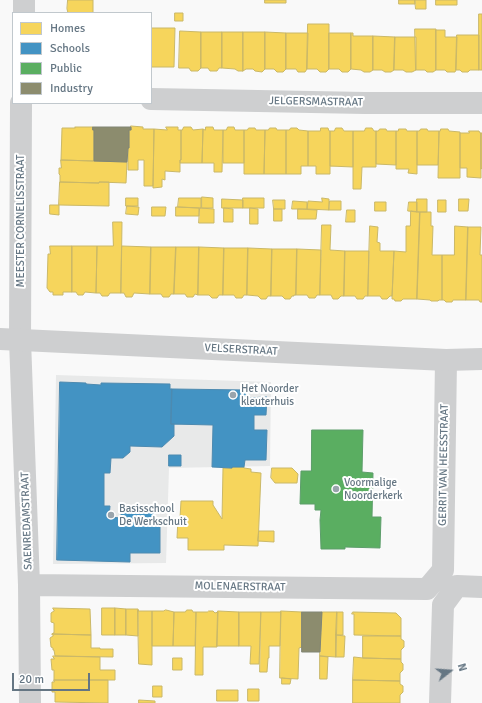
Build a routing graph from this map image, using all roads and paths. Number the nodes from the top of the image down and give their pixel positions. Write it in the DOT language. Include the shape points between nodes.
graph roads {
  1 [pos="24,0"];
  2 [pos="24,12"];
  3 [pos="152,99"];
  4 [pos="482,103"];
  5 [pos="21,104"];
  6 [pos="10,339"];
  7 [pos="482,359"];
  8 [pos="446,360"];
  9 [pos="450,578"];
  10 [pos="29,585"];
  11 [pos="482,587"];
  12 [pos="427,589"];
  13 [pos="442,605"];
  14 [pos="30,703"];
  15 [pos="440,703"];
  1 -- 2 [label="street"];
  3 -- 4 [label="street, JELGERSMASTRAAT"];
  5 -- 6 [label="street, MEESTER CORNELISSTRAAT"];
  6 -- 8 [label="street, VELSERSTRAAT"];
  6 -- 10 [label="street, SAENREDAMSTRAAT"];
  7 -- 8 [label="street, VELSERSTRAAT"];
  8 -- 9 [label="street, GERRIT VAN HEESSTRAAT"];
  9 -- 11 [label="street"];
  9 -- 12 [label="street"];
  9 -- 13 [label="street"];
  10 -- 12 [label="street, MOLENAERSTRAAT"];
  10 -- 14 [label="street, SAENREDAMSTRAAT"];
  12 -- 13 [label="street"];
  13 -- 15 [label="street"];
}
